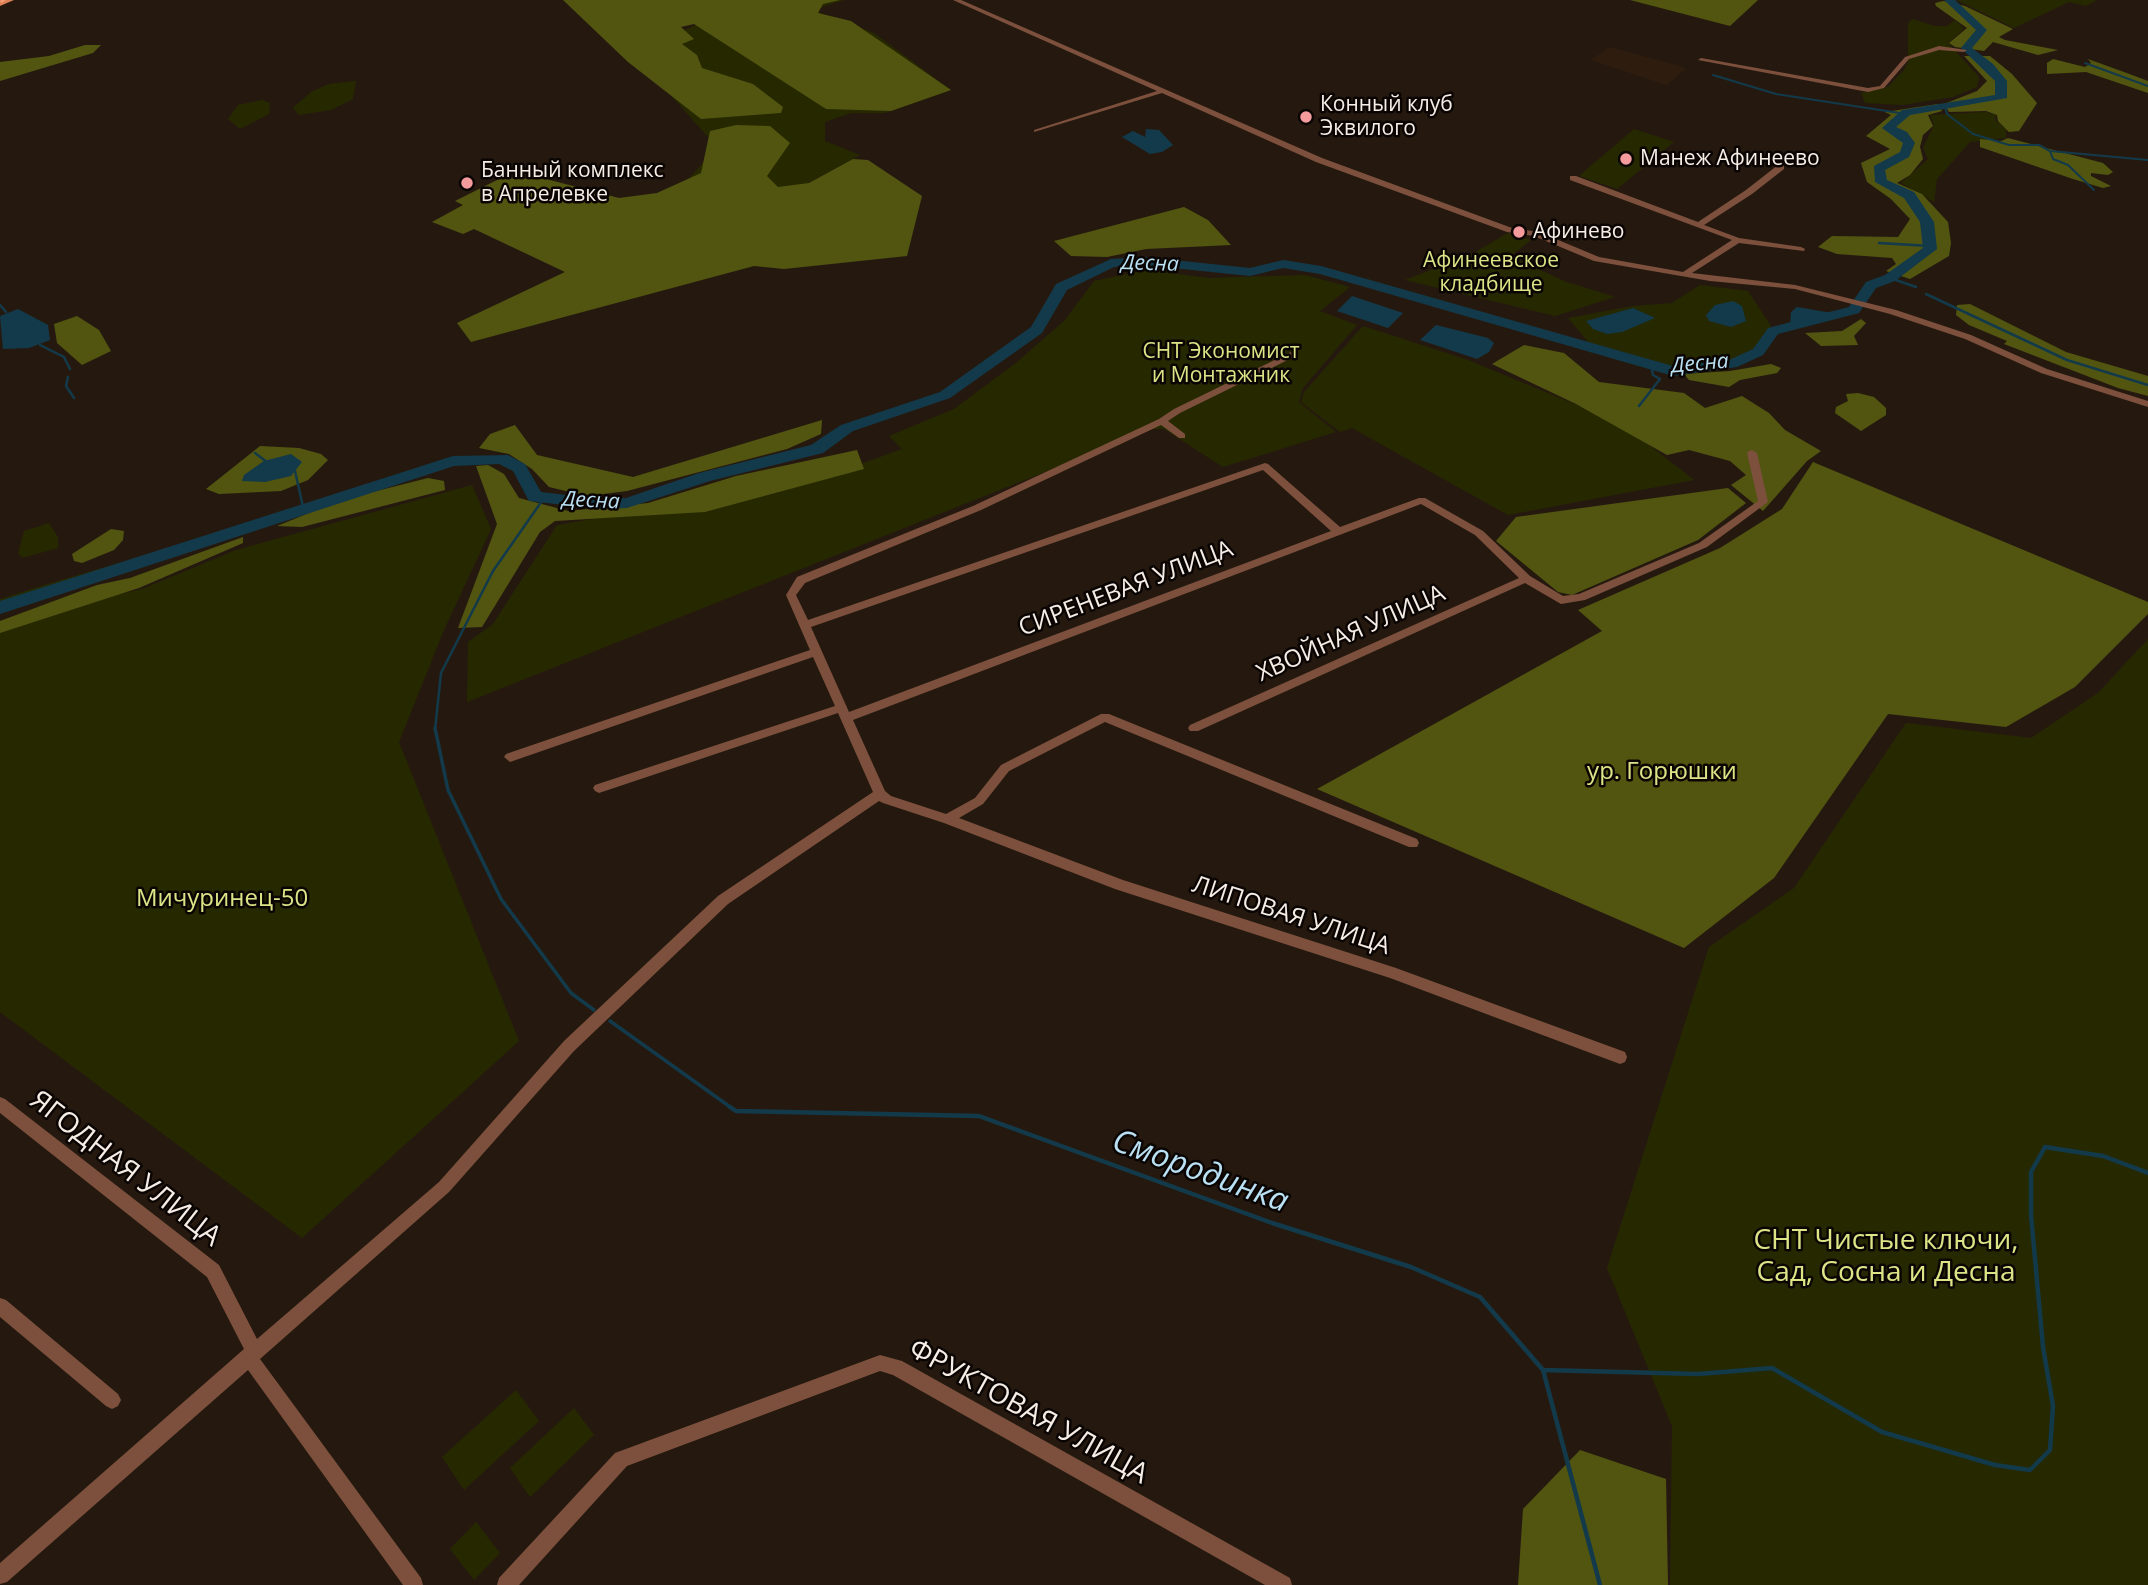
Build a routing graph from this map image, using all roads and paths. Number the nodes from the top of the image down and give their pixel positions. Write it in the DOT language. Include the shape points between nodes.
graph roads {
  1 [pos="10,0"];
  2 [pos="956,0"];
  3 [pos="0,1"];
  4 [pos="982,3"];
  5 [pos="971,6"];
  6 [pos="1964,50"];
  7 [pos="1701,60"];
  8 [pos="1163,91"];
  9 [pos="1036,131"];
  10 [pos="1781,166"];
  11 [pos="1573,178"];
  12 [pos="1697,226"];
  13 [pos="1738,240"];
  14 [pos="1801,249"];
  15 [pos="1684,275"];
  16 [pos="1893,312"];
  17 [pos="1290,355"];
  18 [pos="2148,404"];
  19 [pos="1162,421"];
  20 [pos="1182,436"];
  21 [pos="1752,453"];
  22 [pos="1339,531"];
  23 [pos="1526,579"];
  24 [pos="804,625"];
  25 [pos="816,652"];
  26 [pos="844,713"];
  27 [pos="1194,728"];
  28 [pos="510,757"];
  29 [pos="599,788"];
  30 [pos="880,794"];
  31 [pos="947,819"];
  32 [pos="1413,843"];
  33 [pos="1620,1057"];
  34 [pos="0,1104"];
  35 [pos="0,1306"];
  36 [pos="251,1353"];
  37 [pos="112,1401"];
  38 [pos="0,1575"];
  39 [pos="5,1585"];
  40 [pos="414,1585"];
  41 [pos="506,1585"];
  42 [pos="1283,1585"];
  1 -- 3 [label="main road"];
  2 -- 5 [label="street"];
  4 -- 5 [label="street"];
  5 -- 8 [label="street"];
  6 -- 7 [label="street" via="1939,48 1907,58 1882,87 1868,90"];
  8 -- 9 [label="street"];
  8 -- 15 [label="street" via="1331,165 1510,230 1536,234 1597,259"];
  10 -- 12 [label="street"];
  11 -- 12 [label="street"];
  12 -- 13 [label="street"];
  13 -- 14 [label="street"];
  13 -- 15 [label="street"];
  15 -- 16 [label="street" via="1827,294"];
  16 -- 18 [label="street" via="1968,337 2044,371"];
  17 -- 19 [label="street"];
  19 -- 20 [label="street"];
  19 -- 24 [label="street" via="977,508 801,580 791,595"];
  21 -- 23 [label="street" via="1763,502 1703,545 1581,597 1561,600"];
  22 -- 23 [label="street, СИРЕНЕВАЯ УЛИЦА" via="1422,500 1479,533"];
  22 -- 24 [label="street" via="1265,467"];
  22 -- 26 [label="street, СИРЕНЕВАЯ УЛИЦА"];
  23 -- 27 [label="street, ХВОЙНАЯ УЛИЦА"];
  24 -- 25 [label="street"];
  25 -- 26 [label="street"];
  25 -- 28 [label="street"];
  26 -- 29 [label="street, СИРЕНЕВАЯ УЛИЦА"];
  26 -- 30 [label="street"];
  30 -- 31 [label="street, ЛИПОВАЯ УЛИЦА"];
  30 -- 36 [label="street" via="723,900 569,1046 444,1187"];
  31 -- 32 [label="street" via="979,801 1005,768 1105,717"];
  31 -- 33 [label="street, ЛИПОВАЯ УЛИЦА" via="1120,885 1391,972"];
  34 -- 36 [label="street, ЯГОДНАЯ УЛИЦА" via="212,1271"];
  35 -- 37 [label="street"];
  36 -- 38 [label="street"];
  36 -- 40 [label="street, ЯГОДНАЯ УЛИЦА"];
  38 -- 39 [label="street"];
  41 -- 42 [label="street, ФРУКТОВАЯ УЛИЦА" via="621,1459 880,1363 896,1367"];
}
